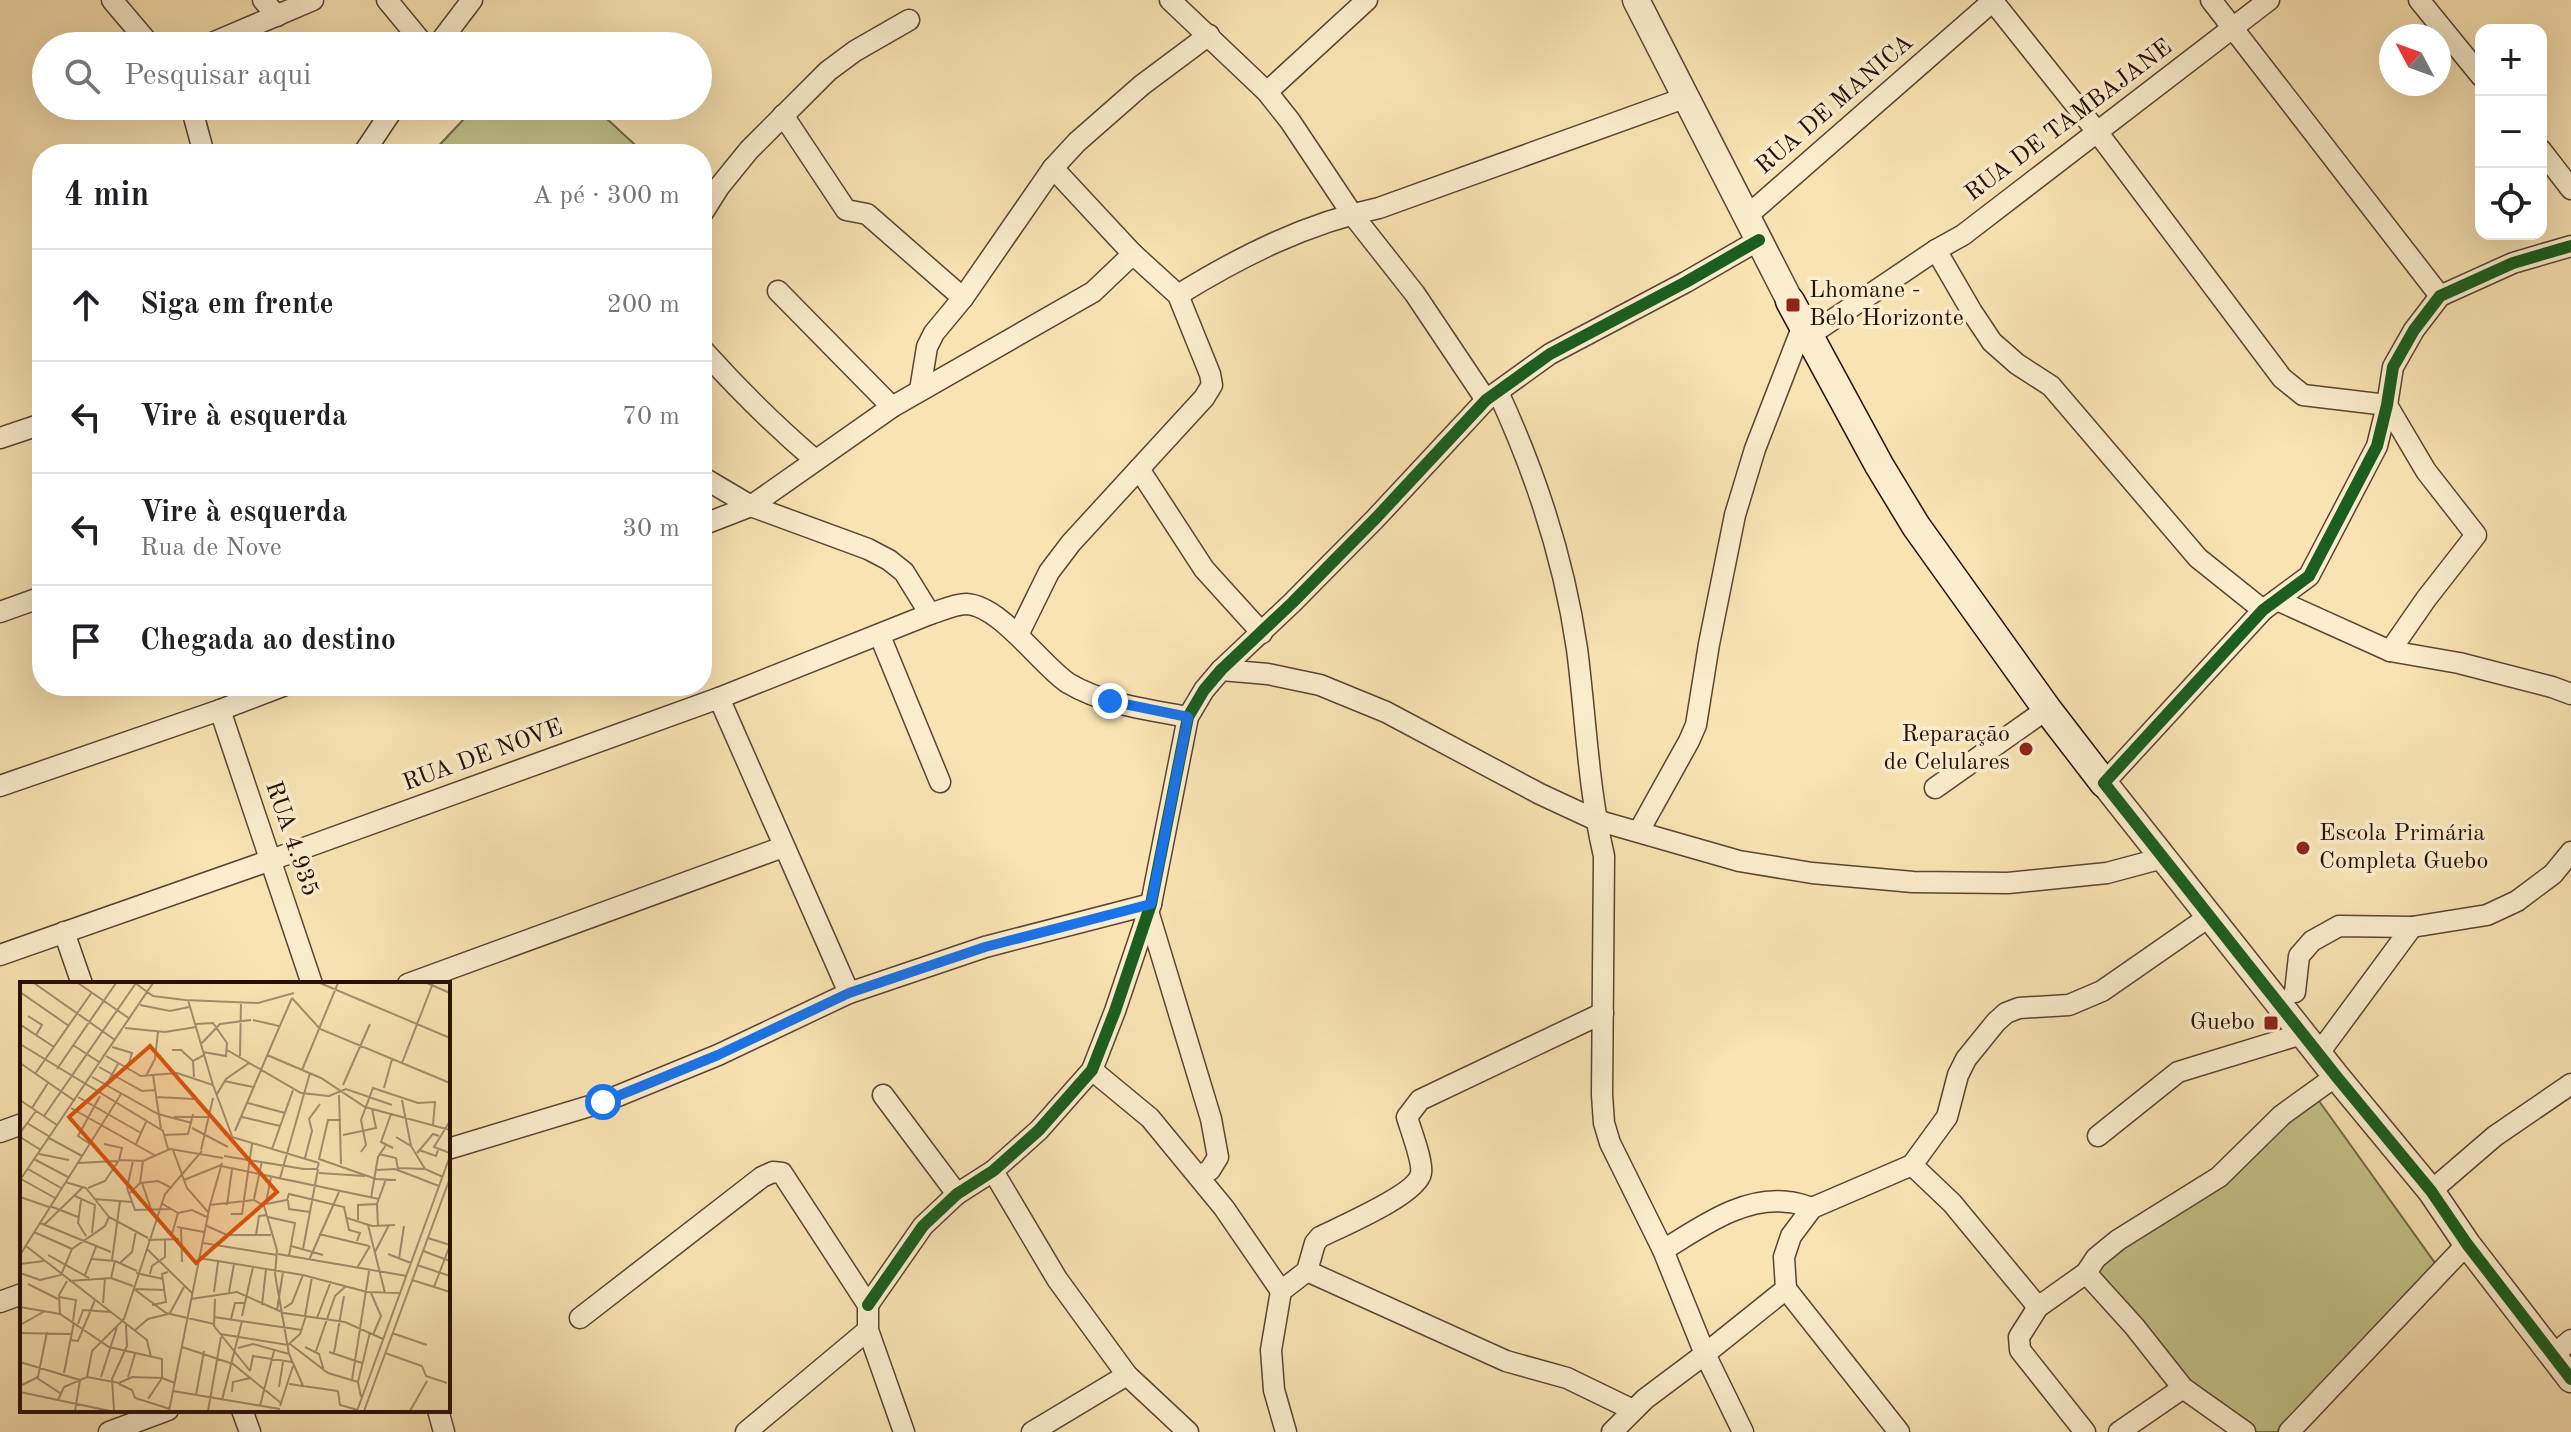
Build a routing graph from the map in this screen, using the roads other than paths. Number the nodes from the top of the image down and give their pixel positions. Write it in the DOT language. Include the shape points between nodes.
graph roads {
  1 [pos="112,0"];
  2 [pos="313,0"];
  3 [pos="387,0"];
  4 [pos="472,0"];
  5 [pos="1170,0"];
  6 [pos="1367,0"];
  7 [pos="1636,0"];
  8 [pos="1993,0"];
  9 [pos="2211,0"];
  10 [pos="2269,0"];
  11 [pos="2419,0"];
  12 [pos="270,8"];
  13 [pos="909,20"];
  14 [pos="2232,29"];
  15 [pos="139,32"];
  16 [pos="229,32"];
  17 [pos="413,32"];
  18 [pos="448,32"];
  19 [pos="1209,35"];
  20 [pos="2475,69"];
  21 [pos="1267,92"];
  22 [pos="1687,97"];
  23 [pos="783,115"];
  24 [pos="195,120"];
  25 [pos="386,120"];
  26 [pos="2098,133"];
  27 [pos="201,144"];
  28 [pos="370,144"];
  29 [pos="2547,158"];
  30 [pos="1053,168"];
  31 [pos="2571,189"];
  32 [pos="712,198"];
  33 [pos="1352,214"];
  34 [pos="1753,228"];
  35 [pos="2571,246"];
  36 [pos="1936,250"];
  37 [pos="1133,254"];
  38 [pos="778,291"];
  39 [pos="1178,295"];
  40 [pos="2440,296"];
  41 [pos="963,298"];
  42 [pos="1790,301"];
  43 [pos="1808,332"];
  44 [pos="712,359"];
  45 [pos="920,390"];
  46 [pos="1492,396"];
  47 [pos="2387,405"];
  48 [pos="892,407"];
  49 [pos="32,427"];
  50 [pos="0,438"];
  51 [pos="815,460"];
  52 [pos="1139,469"];
  53 [pos="712,483"];
  54 [pos="751,506"];
  55 [pos="712,521"];
  56 [pos="32,601"];
  57 [pos="2270,605"];
  58 [pos="0,612"];
  59 [pos="930,614"];
  60 [pos="1262,633"];
  61 [pos="1018,635"];
  62 [pos="880,636"];
  63 [pos="2390,651"];
  64 [pos="1221,670"];
  65 [pos="2571,694"];
  66 [pos="257,696"];
  67 [pos="719,698"];
  68 [pos="2047,709"];
  69 [pos="220,710"];
  70 [pos="1188,717"];
  71 [pos="2,779"];
  72 [pos="940,782"];
  73 [pos="2104,783"];
  74 [pos="1935,788"];
  75 [pos="1596,820"];
  76 [pos="1639,831"];
  77 [pos="783,847"];
  78 [pos="2571,852"];
  79 [pos="2163,858"];
  80 [pos="271,860"];
  81 [pos="1149,907"];
  82 [pos="2210,916"];
  83 [pos="2412,927"];
  84 [pos="64,932"];
  85 [pos="0,955"];
  86 [pos="81,982"];
  87 [pos="311,982"];
  88 [pos="413,982"];
  89 [pos="2295,992"];
  90 [pos="849,993"];
  91 [pos="1603,1013"];
  92 [pos="2310,1043"];
  93 [pos="1092,1070"];
  94 [pos="2336,1076"];
  95 [pos="2571,1084"];
  96 [pos="883,1095"];
  97 [pos="20,1125"];
  98 [pos="0,1132"];
  99 [pos="2098,1136"];
  100 [pos="450,1148"];
  101 [pos="1912,1165"];
  102 [pos="993,1171"];
  103 [pos="1199,1176"];
  104 [pos="2431,1191"];
  105 [pos="957,1194"];
  106 [pos="1812,1208"];
  107 [pos="2467,1244"];
  108 [pos="1663,1250"];
  109 [pos="1307,1271"];
  110 [pos="2086,1273"];
  111 [pos="1786,1289"];
  112 [pos="1281,1291"];
  113 [pos="20,1295"];
  114 [pos="0,1302"];
  115 [pos="868,1305"];
  116 [pos="2038,1307"];
  117 [pos="580,1318"];
  118 [pos="868,1330"];
  119 [pos="2562,1348"];
  120 [pos="1705,1354"];
  121 [pos="1127,1375"];
  122 [pos="2571,1379"];
  123 [pos="2183,1388"];
  124 [pos="1633,1410"];
  125 [pos="163,1412"];
  126 [pos="243,1412"];
  127 [pos="439,1412"];
  128 [pos="109,1432"];
  129 [pos="250,1432"];
  130 [pos="444,1432"];
  131 [pos="746,1432"];
  132 [pos="904,1432"];
  133 [pos="1032,1432"];
  134 [pos="1188,1432"];
  135 [pos="1286,1432"];
  136 [pos="1612,1432"];
  137 [pos="1743,1432"];
  138 [pos="1899,1432"];
  139 [pos="2085,1432"];
  140 [pos="2119,1432"];
  141 [pos="2245,1432"];
  142 [pos="2289,1432"];
  1 -- 15 [label="street"];
  2 -- 12 [label="street"];
  3 -- 17 [label="street"];
  4 -- 18 [label="street"];
  5 -- 19 [label="street"];
  6 -- 21 [label="street"];
  7 -- 22 [label="street"];
  8 -- 26 [label="street"];
  8 -- 34 [label="street, RUA DE MANICA"];
  9 -- 14 [label="street"];
  10 -- 14 [label="street, RUA DE TAMBAJANE"];
  11 -- 20 [label="street"];
  12 -- 16 [label="street"];
  13 -- 23 [label="street" via="828,71"];
  14 -- 26 [label="street, RUA DE TAMBAJANE"];
  14 -- 40 [label="street"];
  19 -- 21 [label="street"];
  19 -- 30 [label="street" via="1142,85"];
  21 -- 33 [label="street"];
  22 -- 33 [label="street"];
  22 -- 34 [label="street"];
  23 -- 32 [label="street"];
  23 -- 41 [label="street" via="846,210 867,214"];
  24 -- 27 [label="street"];
  25 -- 28 [label="street"];
  26 -- 36 [label="street, RUA DE TAMBAJANE"];
  26 -- 47 [label="street" via="2282,378 2303,395"];
  29 -- 31 [label="street"];
  30 -- 37 [label="street"];
  30 -- 41 [label="street"];
  33 -- 39 [label="street" via="1262,247"];
  33 -- 46 [label="street"];
  34 -- 42 [label="street"];
  34 -- 46 [label="street, RUA DE MANICA" via="1686,282 1550,354"];
  35 -- 40 [label="street" via="2513,263"];
  36 -- 43 [label="street, RUA DE TAMBAJANE"];
  36 -- 57 [label="street" via="1992,342 2051,386 2198,558"];
  37 -- 39 [label="street"];
  37 -- 45 [label="street" via="1093,292"];
  38 -- 48 [label="street"];
  39 -- 52 [label="street" via="1212,385"];
  40 -- 47 [label="street" via="2393,367"];
  41 -- 45 [label="street" via="927,347"];
  42 -- 43 [label="main road"];
  43 -- 68 [label="main road" via="1916,526"];
  43 -- 76 [label="street" via="1800,333 1781,380 1735,515 1696,725"];
  44 -- 51 [label="street"];
  45 -- 48 [label="street"];
  46 -- 60 [label="street, RUA DE MANICA"];
  46 -- 75 [label="street" via="1535,478 1561,562 1577,649"];
  47 -- 57 [label="street" via="2377,446 2309,576"];
  47 -- 63 [label="street" via="2426,471 2476,535"];
  48 -- 51 [label="street"];
  49 -- 50 [label="street"];
  51 -- 54 [label="street"];
  52 -- 60 [label="street" via="1204,569"];
  52 -- 61 [label="street" via="1049,572"];
  53 -- 54 [label="street"];
  54 -- 55 [label="street"];
  54 -- 59 [label="street" via="889,560 904,572"];
  56 -- 58 [label="street"];
  57 -- 63 [label="street"];
  57 -- 73 [label="street"];
  59 -- 61 [label="street, RUA DE NOVE" via="965,604 982,609"];
  59 -- 62 [label="street, RUA DE NOVE"];
  60 -- 64 [label="street, RUA DE MANICA"];
  61 -- 70 [label="street, RUA DE NOVE" via="1069,683 1110,701"];
  62 -- 67 [label="street, RUA DE NOVE"];
  62 -- 72 [label="street"];
  63 -- 65 [label="street" via="2459,663"];
  64 -- 70 [label="street, RUA DE MANICA"];
  64 -- 75 [label="street" via="1268,674 1333,690"];
  66 -- 69 [label="street"];
  67 -- 77 [label="street"];
  67 -- 80 [label="street, RUA DE NOVE"];
  68 -- 73 [label="main road"];
  68 -- 74 [label="street"];
  69 -- 71 [label="street"];
  69 -- 80 [label="street, RUA 4.935"];
  70 -- 81 [label="street"];
  73 -- 79 [label="street"];
  75 -- 76 [label="street"];
  75 -- 91 [label="street" via="1604,856"];
  76 -- 79 [label="street" via="1739,861 1913,882 2022,882 2107,873"];
  77 -- 88 [label="street"];
  77 -- 90 [label="street"];
  78 -- 83 [label="street" via="2553,874 2517,901 2487,915"];
  79 -- 82 [label="street"];
  80 -- 84 [label="street, RUA DE NOVE"];
  80 -- 87 [label="street, RUA 4.935"];
  81 -- 90 [label="street" via="985,947"];
  81 -- 93 [label="street"];
  81 -- 103 [label="street" via="1211,1119 1218,1157"];
  82 -- 92 [label="street"];
  82 -- 101 [label="street" via="2102,991 2069,1005 2006,1013 1966,1059 1947,1117"];
  83 -- 89 [label="street" via="2339,926 2325,933 2299,956"];
  83 -- 92 [label="street"];
  84 -- 85 [label="street, RUA DE NOVE"];
  84 -- 86 [label="street"];
  90 -- 100 [label="street" via="603,1102"];
  91 -- 108 [label="street" via="1607,1133"];
  91 -- 109 [label="street" via="1420,1100 1407,1117 1421,1171 1417,1182 1320,1237"];
  92 -- 94 [label="street"];
  92 -- 99 [label="street" via="2178,1072"];
  93 -- 102 [label="street" via="1039,1130"];
  93 -- 103 [label="street" via="1150,1118"];
  94 -- 104 [label="street"];
  94 -- 110 [label="street" via="2282,1115 2219,1177 2118,1240"];
  95 -- 104 [label="street" via="2495,1136"];
  96 -- 105 [label="street"];
  97 -- 98 [label="street"];
  101 -- 106 [label="street"];
  101 -- 116 [label="street" via="1952,1203"];
  102 -- 105 [label="street"];
  102 -- 121 [label="street" via="1057,1279"];
  103 -- 112 [label="street"];
  104 -- 107 [label="street"];
  105 -- 115 [label="street" via="923,1226"];
  106 -- 108 [label="street" via="1787,1201 1748,1205"];
  106 -- 111 [label="street" via="1791,1236 1784,1257"];
  107 -- 119 [label="street"];
  107 -- 142 [label="street"];
  108 -- 120 [label="street"];
  109 -- 112 [label="street"];
  109 -- 124 [label="street" via="1506,1361 1567,1378"];
  110 -- 116 [label="street"];
  110 -- 123 [label="street"];
  111 -- 120 [label="street"];
  111 -- 138 [label="street"];
  112 -- 135 [label="street" via="1271,1350 1274,1390"];
  113 -- 114 [label="street"];
  115 -- 117 [label="street" via="782,1173 773,1172"];
  115 -- 118 [label="street"];
  116 -- 139 [label="street" via="2019,1337 2020,1350"];
  118 -- 131 [label="street"];
  118 -- 132 [label="street"];
  119 -- 122 [label="street"];
  120 -- 124 [label="street"];
  120 -- 137 [label="street"];
  121 -- 133 [label="street"];
  121 -- 134 [label="street"];
  123 -- 140 [label="street"];
  123 -- 141 [label="street"];
  124 -- 136 [label="street"];
  125 -- 128 [label="street"];
  126 -- 129 [label="street"];
  127 -- 130 [label="street"];
}
